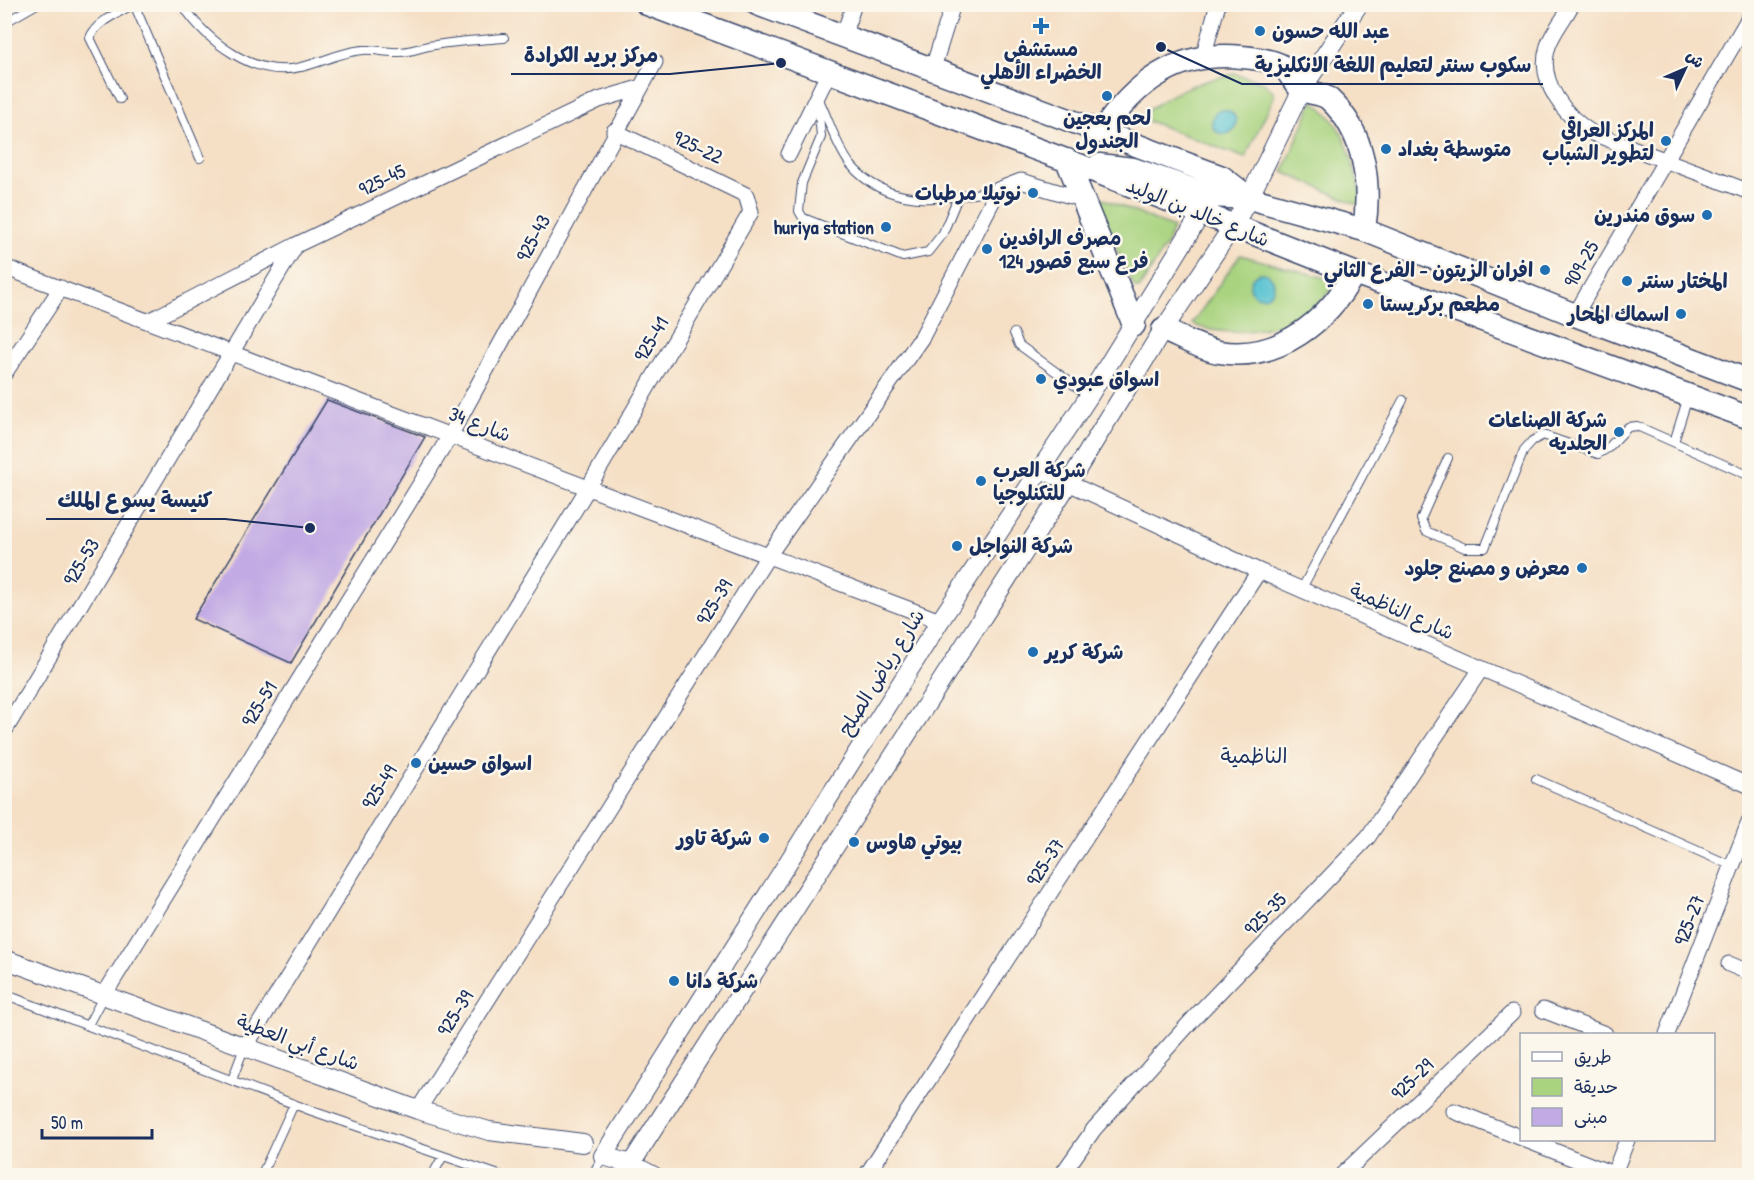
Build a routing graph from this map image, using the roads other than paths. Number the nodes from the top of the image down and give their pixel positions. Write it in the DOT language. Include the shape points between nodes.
graph roads {
  1 [pos="38,4"];
  2 [pos="134,4"];
  3 [pos="182,4"];
  4 [pos="647,4"];
  5 [pos="757,4"];
  6 [pos="855,4"];
  7 [pos="953,4"];
  8 [pos="1218,4"];
  9 [pos="1359,4"];
  10 [pos="1572,4"];
  11 [pos="1748,20"];
  12 [pos="4,23"];
  13 [pos="843,37"];
  14 [pos="504,38"];
  15 [pos="1203,57"];
  16 [pos="655,62"];
  17 [pos="932,71"];
  18 [pos="829,72"];
  19 [pos="639,88"];
  20 [pos="1302,89"];
  21 [pos="818,98"];
  22 [pos="120,99"];
  23 [pos="615,131"];
  24 [pos="1102,132"];
  25 [pos="789,154"];
  26 [pos="200,158"];
  27 [pos="1665,160"];
  28 [pos="1073,162"];
  29 [pos="1191,176"];
  30 [pos="998,190"];
  31 [pos="1749,192"];
  32 [pos="958,197"];
  33 [pos="1081,199"];
  34 [pos="1241,211"];
  35 [pos="751,212"];
  36 [pos="1202,214"];
  37 [pos="1364,230"];
  38 [pos="296,245"];
  39 [pos="4,267"];
  40 [pos="1354,273"];
  41 [pos="61,288"];
  42 [pos="1575,315"];
  43 [pos="148,321"];
  44 [pos="1134,326"];
  45 [pos="1163,330"];
  46 [pos="1014,333"];
  47 [pos="231,353"];
  48 [pos="4,375"];
  49 [pos="1749,381"];
  50 [pos="1689,395"];
  51 [pos="1089,396"];
  52 [pos="1403,400"];
  53 [pos="1749,418"];
  54 [pos="450,436"];
  55 [pos="1674,442"];
  56 [pos="1448,458"];
  57 [pos="1040,470"];
  58 [pos="1749,476"];
  59 [pos="1068,484"];
  60 [pos="588,488"];
  61 [pos="768,556"];
  62 [pos="1259,571"];
  63 [pos="1301,590"];
  64 [pos="940,621"];
  65 [pos="1480,669"];
  66 [pos="4,732"];
  67 [pos="1536,779"];
  68 [pos="1749,786"];
  69 [pos="1749,820"];
  70 [pos="1732,866"];
  71 [pos="4,959"];
  72 [pos="725,962"];
  73 [pos="1730,964"];
  74 [pos="1749,973"];
  75 [pos="750,975"];
  76 [pos="4,994"];
  77 [pos="104,995"];
  78 [pos="1543,1010"];
  79 [pos="1512,1013"];
  80 [pos="88,1025"];
  81 [pos="1600,1033"];
  82 [pos="1668,1033"];
  83 [pos="245,1047"];
  84 [pos="232,1080"];
  85 [pos="294,1104"];
  86 [pos="418,1110"];
  87 [pos="1454,1111"];
  88 [pos="1520,1138"];
  89 [pos="1528,1141"];
  90 [pos="1627,1141"];
  91 [pos="583,1143"];
  92 [pos="443,1156"];
  93 [pos="603,1156"];
  94 [pos="631,1164"];
  95 [pos="1613,1175"];
  96 [pos="261,1176"];
  97 [pos="432,1176"];
  98 [pos="502,1176"];
  99 [pos="592,1176"];
  100 [pos="654,1176"];
  101 [pos="866,1176"];
  102 [pos="1061,1176"];
  103 [pos="1341,1176"];
  1 -- 12 [label="lane"];
  2 -- 22 [label="lane" via="93,29 90,38"];
  2 -- 26 [label="lane"];
  3 -- 14 [label="lane" via="216,43 259,66 280,70 335,54 365,50 399,52"];
  4 -- 18 [label="main road, شارع خالد بن الوليد"];
  5 -- 13 [label="main road, شارع خالد بن الوليد"];
  6 -- 13 [label="street"];
  7 -- 17 [label="street"];
  8 -- 15 [label="street"];
  9 -- 20 [label="street"];
  10 -- 27 [label="street" via="1546,50 1547,75 1558,101 1579,125 1592,133"];
  11 -- 27 [label="street, 909-25"];
  13 -- 17 [label="main road, شارع خالد بن الوليد"];
  15 -- 20 [label="main road" via="1247,57 1282,66"];
  15 -- 24 [label="main road" via="1172,67 1144,83 1120,105"];
  16 -- 19 [label="street, 925-43"];
  17 -- 24 [label="main road, شارع خالد بن الوليد"];
  18 -- 21 [label="street"];
  18 -- 28 [label="main road, شارع خالد بن الوليد"];
  19 -- 23 [label="street, 925-43"];
  19 -- 38 [label="street, 925-45" via="599,100"];
  20 -- 34 [label="street"];
  20 -- 37 [label="main road" via="1328,97 1359,145 1368,202"];
  21 -- 25 [label="street"];
  21 -- 32 [label="lane" via="849,163 868,182 889,194 919,200"];
  21 -- 32 [label="lane" via="821,137 802,183 799,211 803,218 903,257 928,252 943,233"];
  23 -- 35 [label="street, 925-22" via="746,195"];
  23 -- 54 [label="street, 925-43"];
  24 -- 29 [label="main road, شارع خالد بن الوليد"];
  27 -- 31 [label="street"];
  27 -- 42 [label="street, 909-25"];
  28 -- 29 [label="main road"];
  28 -- 33 [label="main road"];
  28 -- 36 [label="main road, شارع خالد بن الوليد"];
  29 -- 34 [label="main road" via="1222,199 1235,196"];
  30 -- 32 [label="lane"];
  30 -- 33 [label="street" via="1022,181"];
  30 -- 61 [label="street, 925-39" via="922,337"];
  33 -- 44 [label="main road"];
  34 -- 36 [label="main road, شارع خالد بن الوليد"];
  34 -- 37 [label="main road" via="1281,216 1340,231"];
  34 -- 40 [label="main road, شارع خالد بن الوليد"];
  34 -- 45 [label="street"];
  35 -- 60 [label="street, 925-41"];
  36 -- 44 [label="street, شارع رياض الصلح"];
  37 -- 42 [label="main road"];
  38 -- 43 [label="street, 925-45"];
  38 -- 47 [label="street, 925-53"];
  39 -- 41 [label="street, شارع 34"];
  40 -- 45 [label="main road" via="1340,297 1315,324 1265,349 1218,352"];
  40 -- 50 [label="main road, شارع خالد بن الوليد"];
  41 -- 43 [label="street, شارع 34"];
  41 -- 48 [label="street"];
  42 -- 49 [label="main road"];
  43 -- 47 [label="street, شارع 34"];
  44 -- 51 [label="street, شارع رياض الصلح"];
  45 -- 59 [label="street"];
  46 -- 51 [label="lane" via="1020,345"];
  47 -- 54 [label="street, شارع 34"];
  47 -- 66 [label="street, 925-53"];
  50 -- 53 [label="main road, شارع خالد بن الوليد"];
  50 -- 55 [label="lane"];
  51 -- 57 [label="street, شارع رياض الصلح"];
  52 -- 63 [label="lane"];
  54 -- 60 [label="street, شارع 34"];
  54 -- 77 [label="street, 925-51"];
  55 -- 56 [label="lane" via="1638,426 1628,427 1598,454 1544,435 1532,441 1524,450 1485,548 1465,548 1422,526 1421,519"];
  55 -- 58 [label="lane"];
  57 -- 59 [label="street, شارع الناظمية"];
  57 -- 64 [label="street, شارع رياض الصلح"];
  59 -- 62 [label="street, شارع الناظمية"];
  59 -- 75 [label="street"];
  60 -- 61 [label="street, شارع 34"];
  60 -- 83 [label="street, 925-49"];
  61 -- 64 [label="street, شارع 34"];
  61 -- 86 [label="street, 925-39"];
  62 -- 63 [label="street, شارع الناظمية"];
  62 -- 101 [label="street, 925-37"];
  63 -- 65 [label="street, شارع الناظمية"];
  64 -- 72 [label="street, شارع رياض الصلح"];
  65 -- 68 [label="street, شارع الناظمية"];
  65 -- 102 [label="street, 925-35" via="1368,837 1196,1016 1094,1129"];
  67 -- 70 [label="lane"];
  69 -- 70 [label="street, 925-27"];
  70 -- 82 [label="street, 925-27"];
  71 -- 77 [label="street, شارع أبي العطية"];
  72 -- 75 [label="street" via="736,974"];
  72 -- 93 [label="street, شارع رياض الصلح"];
  73 -- 74 [label="street"];
  75 -- 94 [label="street"];
  76 -- 80 [label="lane"];
  77 -- 80 [label="lane"];
  77 -- 83 [label="street, شارع أبي العطية"];
  78 -- 81 [label="street"];
  79 -- 103 [label="street, 925-29"];
  80 -- 84 [label="lane"];
  83 -- 84 [label="lane"];
  83 -- 86 [label="street, شارع أبي العطية"];
  84 -- 85 [label="lane"];
  85 -- 92 [label="lane"];
  85 -- 96 [label="lane"];
  86 -- 91 [label="street, شارع أبي العطية" via="489,1131"];
  87 -- 88 [label="street"];
  89 -- 95 [label="street"];
  90 -- 95 [label="street"];
  92 -- 97 [label="lane"];
  92 -- 98 [label="lane"];
  93 -- 94 [label="street"];
  93 -- 99 [label="lane"];
  94 -- 100 [label="street"];
}
